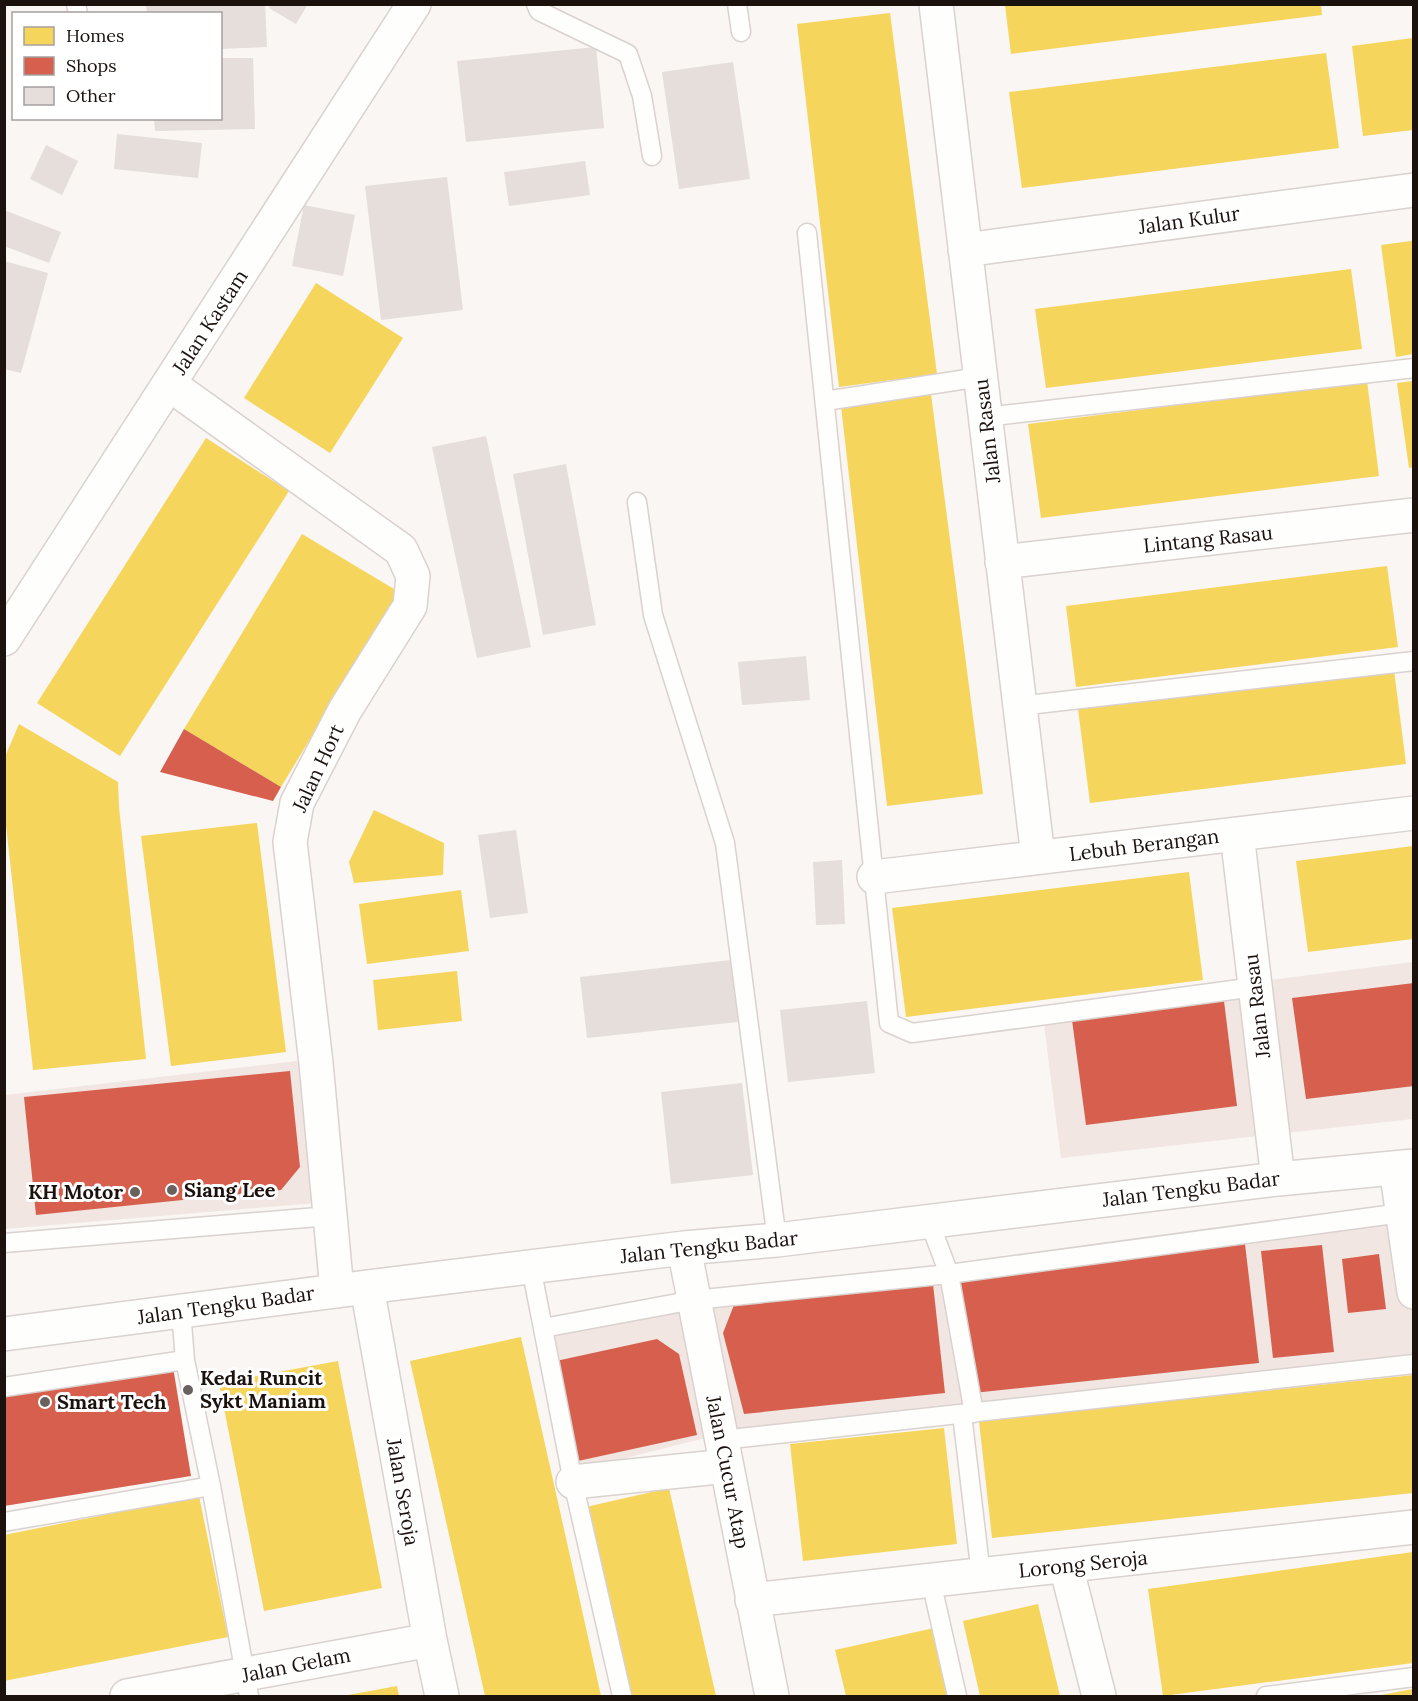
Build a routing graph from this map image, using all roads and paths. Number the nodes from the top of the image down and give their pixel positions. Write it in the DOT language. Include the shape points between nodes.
graph roads {
  1 [pos="414,4"];
  2 [pos="536,4"];
  3 [pos="737,4"];
  4 [pos="936,4"];
  5 [pos="741,32"];
  6 [pos="652,156"];
  7 [pos="1413,190"];
  8 [pos="807,233"];
  9 [pos="965,250"];
  10 [pos="1413,368"];
  11 [pos="980,377"];
  12 [pos="169,384"];
  13 [pos="825,401"];
  14 [pos="985,417"];
  15 [pos="637,502"];
  16 [pos="1413,515"];
  17 [pos="1002,562"];
  18 [pos="4,639"];
  19 [pos="1413,661"];
  20 [pos="1019,706"];
  21 [pos="1413,813"];
  22 [pos="1237,834"];
  23 [pos="1038,857"];
  24 [pos="874,877"];
  25 [pos="1255,987"];
  26 [pos="1405,1167"];
  27 [pos="1278,1179"];
  28 [pos="1408,1212"];
  29 [pos="330,1216"];
  30 [pos="929,1221"];
  31 [pos="777,1240"];
  32 [pos="4,1243"];
  33 [pos="684,1248"];
  34 [pos="531,1267"];
  35 [pos="949,1274"];
  36 [pos="352,1289"];
  37 [pos="1413,1292"];
  38 [pos="694,1300"];
  39 [pos="181,1311"];
  40 [pos="543,1329"];
  41 [pos="4,1334"];
  42 [pos="185,1360"];
  43 [pos="1413,1364"];
  44 [pos="4,1388"];
  45 [pos="968,1413"];
  46 [pos="724,1453"];
  47 [pos="573,1482"];
  48 [pos="211,1486"];
  49 [pos="4,1522"];
  50 [pos="1413,1527"];
  51 [pos="1066,1566"];
  52 [pos="981,1575"];
  53 [pos="931,1581"];
  54 [pos="752,1600"];
  55 [pos="430,1640"];
  56 [pos="1413,1677"];
  57 [pos="246,1685"];
  58 [pos="127,1696"];
  59 [pos="442,1696"];
  60 [pos="622,1696"];
  61 [pos="772,1696"];
  62 [pos="957,1696"];
  63 [pos="1099,1696"];
  64 [pos="1266,1696"];
  1 -- 12 [label="street, Jalan Kastam"];
  2 -- 6 [label="lane" via="539,11 628,54 642,96"];
  3 -- 5 [label="lane"];
  4 -- 9 [label="street, Jalan Rasau"];
  7 -- 9 [label="street, Jalan Kulur"];
  8 -- 13 [label="lane"];
  9 -- 11 [label="street, Jalan Rasau"];
  10 -- 14 [label="lane"];
  11 -- 13 [label="lane"];
  11 -- 14 [label="street, Jalan Rasau"];
  12 -- 18 [label="street, Jalan Kastam"];
  12 -- 29 [label="street, Jalan Hort" via="401,550 413,576 411,606 345,710 297,803 290,842"];
  13 -- 24 [label="lane"];
  14 -- 17 [label="street, Jalan Rasau"];
  15 -- 31 [label="lane" via="653,615 725,843"];
  16 -- 17 [label="street, Lintang Rasau"];
  17 -- 20 [label="street, Jalan Rasau"];
  19 -- 20 [label="lane"];
  20 -- 23 [label="street, Jalan Rasau"];
  21 -- 22 [label="street, Lebuh Berangan"];
  22 -- 23 [label="street, Lebuh Berangan"];
  22 -- 25 [label="street, Jalan Rasau"];
  23 -- 24 [label="street, Lebuh Berangan"];
  24 -- 25 [label="lane" via="889,1023 912,1033"];
  25 -- 27 [label="street, Jalan Rasau"];
  26 -- 27 [label="street, Jalan Tengku Badar"];
  26 -- 28 [label="street"];
  27 -- 30 [label="street, Jalan Tengku Badar"];
  28 -- 35 [label="lane"];
  28 -- 37 [label="street"];
  29 -- 32 [label="lane"];
  29 -- 36 [label="street, Jalan Hort"];
  30 -- 31 [label="street, Jalan Tengku Badar"];
  30 -- 35 [label="lane"];
  31 -- 33 [label="street, Jalan Tengku Badar"];
  33 -- 34 [label="street, Jalan Tengku Badar"];
  33 -- 38 [label="street, Jalan Cucur Atap"];
  34 -- 36 [label="street, Jalan Tengku Badar"];
  34 -- 40 [label="lane"];
  35 -- 38 [label="lane"];
  35 -- 45 [label="lane"];
  36 -- 39 [label="street, Jalan Tengku Badar"];
  36 -- 55 [label="street, Jalan Seroja"];
  38 -- 40 [label="lane"];
  38 -- 46 [label="street, Jalan Cucur Atap"];
  39 -- 41 [label="street, Jalan Tengku Badar"];
  39 -- 42 [label="lane"];
  40 -- 47 [label="lane"];
  42 -- 44 [label="lane"];
  42 -- 48 [label="lane"];
  43 -- 45 [label="lane"];
  45 -- 46 [label="lane"];
  45 -- 52 [label="lane"];
  46 -- 47 [label="street"];
  46 -- 54 [label="street, Jalan Cucur Atap"];
  47 -- 60 [label="lane"];
  48 -- 49 [label="lane"];
  48 -- 57 [label="lane"];
  50 -- 51 [label="street, Lorong Seroja"];
  51 -- 52 [label="street, Lorong Seroja"];
  51 -- 63 [label="street"];
  52 -- 53 [label="street, Lorong Seroja"];
  53 -- 54 [label="street, Lorong Seroja"];
  53 -- 62 [label="lane"];
  54 -- 61 [label="street, Jalan Cucur Atap"];
  55 -- 57 [label="street, Jalan Gelam"];
  55 -- 59 [label="street, Jalan Seroja"];
  56 -- 64 [label="lane"];
  57 -- 58 [label="street, Jalan Gelam"];
}
